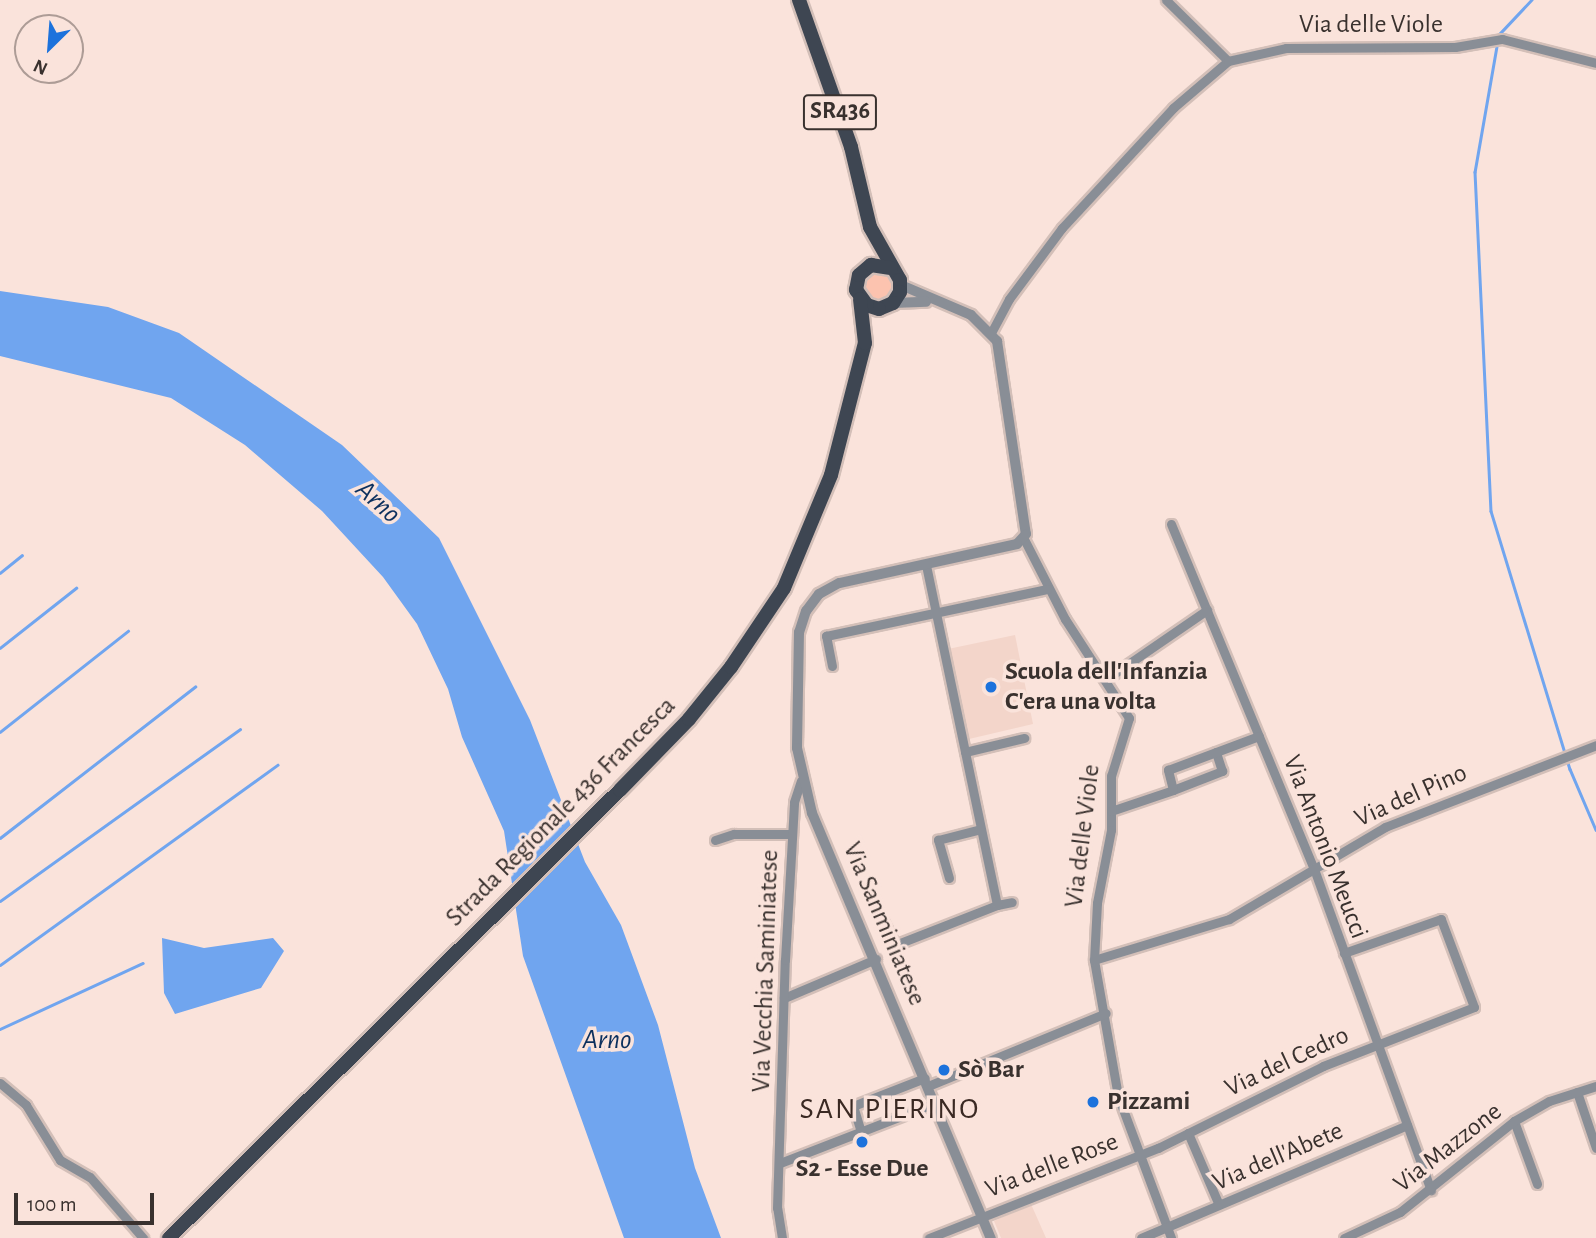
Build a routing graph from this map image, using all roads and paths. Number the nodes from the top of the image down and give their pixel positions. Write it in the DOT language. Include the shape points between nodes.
graph roads {
  1 [pos="799,0"];
  2 [pos="1166,0"];
  3 [pos="1227,61"];
  4 [pos="1596,63"];
  5 [pos="870,228"];
  6 [pos="891,268"];
  7 [pos="862,271"];
  8 [pos="901,285"];
  9 [pos="860,299"];
  10 [pos="936,303"];
  11 [pos="890,305"];
  12 [pos="991,333"];
  13 [pos="865,343"];
  14 [pos="1171,524"];
  15 [pos="1024,539"];
  16 [pos="926,564"];
  17 [pos="1047,589"];
  18 [pos="1208,610"];
  19 [pos="936,612"];
  20 [pos="832,666"];
  21 [pos="1105,680"];
  22 [pos="1259,736"];
  23 [pos="1024,738"];
  24 [pos="1596,745"];
  25 [pos="965,752"];
  26 [pos="1216,752"];
  27 [pos="801,781"];
  28 [pos="1173,790"];
  29 [pos="1111,811"];
  30 [pos="981,829"];
  31 [pos="792,834"];
  32 [pos="715,840"];
  33 [pos="1314,869"];
  34 [pos="949,878"];
  35 [pos="1012,902"];
  36 [pos="998,905"];
  37 [pos="876,907"];
  38 [pos="1345,953"];
  39 [pos="876,959"];
  40 [pos="1094,960"];
  41 [pos="784,998"];
  42 [pos="1106,1013"];
  43 [pos="1378,1044"];
  44 [pos="927,1082"];
  45 [pos="0,1083"];
  46 [pos="1596,1086"];
  47 [pos="1577,1092"];
  48 [pos="935,1103"];
  49 [pos="1514,1121"];
  50 [pos="1407,1125"];
  51 [pos="861,1132"];
  52 [pos="1188,1133"];
  53 [pos="1596,1148"];
  54 [pos="1138,1155"];
  55 [pos="780,1163"];
  56 [pos="1537,1184"];
  57 [pos="1431,1190"];
  58 [pos="1219,1205"];
  59 [pos="982,1217"];
  60 [pos="1166,1227"];
  61 [pos="143,1238"];
  62 [pos="169,1238"];
  63 [pos="782,1238"];
  64 [pos="929,1238"];
  65 [pos="991,1238"];
  66 [pos="1141,1238"];
  67 [pos="1171,1238"];
  68 [pos="1344,1238"];
  1 -- 5 [label="main road, Strada Regionale 436 Francesca / SR436" via="851,148"];
  2 -- 3 [label="street"];
  3 -- 4 [label="street, Via delle Viole" via="1286,48 1455,47 1498,40"];
  3 -- 12 [label="street, Via delle Viole" via="1173,108 1062,228 1009,299"];
  5 -- 6 [label="main road, Strada Regionale 436 Francesca / SR436"];
  5 -- 7 [label="main road, Strada Regionale 436 Francesca / SR436"];
  6 -- 7 [label="main road" via="876,264"];
  6 -- 8 [label="main road, Strada Regionale 436 Francesca / SR436"];
  7 -- 9 [label="main road, Strada Regionale 436 Francesca / SR436" via="856,285"];
  8 -- 10 [label="street"];
  8 -- 11 [label="main road, Strada Regionale 436 Francesca / SR436"];
  9 -- 11 [label="main road" via="875,309"];
  9 -- 13 [label="main road, Strada Regionale 436 Francesca / SR436"];
  10 -- 11 [label="street"];
  10 -- 12 [label="street" via="971,315"];
  11 -- 13 [label="main road, Strada Regionale 436 Francesca / SR436"];
  12 -- 15 [label="street, Via delle Viole" via="1000,354"];
  13 -- 62 [label="main road, Strada Regionale 436 Francesca / SR436" via="850,412 813,521 771,609 689,719"];
  14 -- 18 [label="street, Via Antonio Meucci"];
  15 -- 16 [label="street"];
  15 -- 17 [label="street, Via delle Viole"];
  16 -- 19 [label="street"];
  16 -- 27 [label="street, Via Sanminiatese" via="833,585 815,598 803,616 795,720"];
  17 -- 19 [label="street"];
  17 -- 21 [label="street, Via delle Viole"];
  18 -- 21 [label="street"];
  18 -- 22 [label="street, Via Antonio Meucci"];
  19 -- 20 [label="street" via="826,636"];
  19 -- 25 [label="street"];
  21 -- 29 [label="street, Via delle Viole" via="1129,718 1111,776"];
  22 -- 26 [label="street"];
  22 -- 33 [label="street, Via Antonio Meucci"];
  23 -- 25 [label="street"];
  24 -- 33 [label="street, Via del Pino" via="1385,827"];
  25 -- 30 [label="street"];
  26 -- 28 [label="street" via="1168,770"];
  26 -- 28 [label="street" via="1222,771"];
  27 -- 31 [label="street, Via Vecchia Saminiatese"];
  27 -- 39 [label="street, Via Sanminiatese"];
  28 -- 29 [label="street"];
  29 -- 40 [label="street, Via delle Viole"];
  30 -- 34 [label="street" via="938,840"];
  30 -- 36 [label="street"];
  31 -- 32 [label="street" via="734,834"];
  31 -- 41 [label="street, Via Vecchia Saminiatese"];
  33 -- 38 [label="street, Via Antonio Meucci"];
  33 -- 40 [label="street, Via del Pino" via="1229,919"];
  35 -- 36 [label="street"];
  36 -- 37 [label="street" via="895,945"];
  38 -- 43 [label="street, Via Antonio Meucci"];
  38 -- 43 [label="street, Via del Cedro" via="1441,919 1474,1007"];
  39 -- 41 [label="street"];
  39 -- 44 [label="street, Via Sanminiatese"];
  40 -- 42 [label="street, Via delle Viole"];
  41 -- 55 [label="street, Via Vecchia Saminiatese"];
  42 -- 44 [label="street"];
  42 -- 54 [label="street, Via delle Viole" via="1118,1096"];
  43 -- 50 [label="street, Via Antonio Meucci"];
  43 -- 52 [label="street, Via del Cedro"];
  44 -- 48 [label="street, Via Sanminiatese"];
  44 -- 51 [label="street" via="853,1106"];
  45 -- 61 [label="street" via="26,1105 60,1160 90,1177"];
  46 -- 47 [label="street, Via Mazzone"];
  47 -- 49 [label="street, Via Mazzone" via="1549,1101"];
  47 -- 53 [label="street"];
  48 -- 51 [label="street"];
  48 -- 59 [label="street, Via Sanminiatese"];
  49 -- 56 [label="street"];
  49 -- 57 [label="street, Via Mazzone"];
  50 -- 57 [label="street, Via Antonio Meucci"];
  50 -- 58 [label="street, Via dell'Abete"];
  51 -- 55 [label="street"];
  52 -- 54 [label="street, Via del Cedro"];
  52 -- 58 [label="street"];
  54 -- 59 [label="street, Via delle Rose"];
  54 -- 60 [label="street, Via delle Viole"];
  55 -- 63 [label="street, Via Vecchia Saminiatese" via="777,1208"];
  57 -- 68 [label="street, Via Mazzone" via="1400,1212"];
  58 -- 60 [label="street, Via dell'Abete"];
  59 -- 64 [label="street, Via delle Rose"];
  59 -- 65 [label="street, Via Sanminiatese"];
  60 -- 66 [label="street, Via dell'Abete"];
  60 -- 67 [label="street, Via delle Viole"];
}
